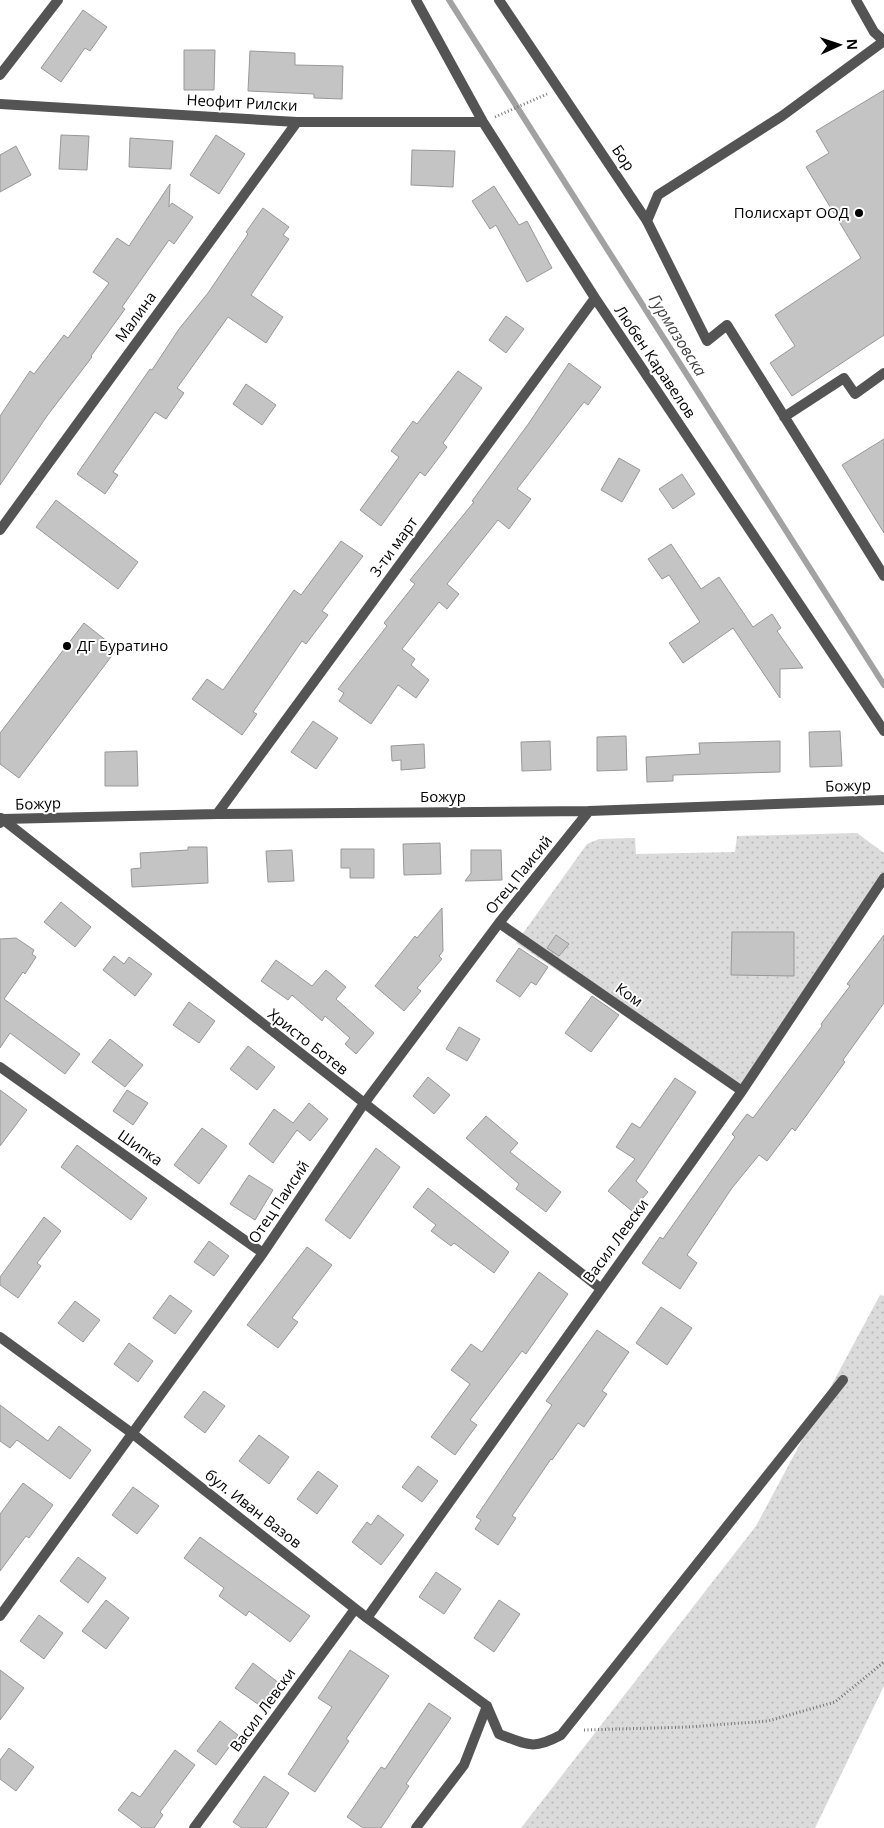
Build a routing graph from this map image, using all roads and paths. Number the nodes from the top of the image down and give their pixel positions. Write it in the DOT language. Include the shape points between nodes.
graph roads {
  1 [pos="58,0"];
  2 [pos="416,0"];
  3 [pos="499,0"];
  4 [pos="856,0"];
  5 [pos="884,41"];
  6 [pos="0,76"];
  7 [pos="559,89"];
  8 [pos="0,104"];
  9 [pos="297,122"];
  10 [pos="483,122"];
  11 [pos="647,221"];
  12 [pos="595,298"];
  13 [pos="884,373"];
  14 [pos="784,417"];
  15 [pos="0,530"];
  16 [pos="884,576"];
  17 [pos="884,731"];
  18 [pos="884,800"];
  19 [pos="589,811"];
  20 [pos="217,814"];
  21 [pos="1,820"];
  22 [pos="884,878"];
  23 [pos="499,923"];
  24 [pos="0,1067"];
  25 [pos="742,1091"];
  26 [pos="363,1105"];
  27 [pos="263,1253"];
  28 [pos="600,1288"];
  29 [pos="0,1337"];
  30 [pos="842,1380"];
  31 [pos="133,1434"];
  32 [pos="355,1609"];
  33 [pos="0,1616"];
  34 [pos="367,1618"];
  35 [pos="884,1662"];
  36 [pos="486,1706"];
  37 [pos="564,1730"];
  38 [pos="194,1828"];
  39 [pos="416,1828"];
  1 -- 6 [label="street"];
  2 -- 10 [label="street, Любен Каравелов"];
  3 -- 7 [label="street, Бор"];
  4 -- 5 [label="street" via="874,32"];
  5 -- 11 [label="street" via="782,116 658,195"];
  7 -- 10 [label="path"];
  7 -- 11 [label="street, Бор"];
  8 -- 9 [label="street, Неофит Рилски"];
  9 -- 10 [label="street, Неофит Рилски"];
  9 -- 15 [label="street, Малина"];
  10 -- 12 [label="street, Любен Каравелов"];
  11 -- 14 [label="street, Бор" via="707,341 727,325"];
  12 -- 17 [label="street, Любен Каравелов"];
  12 -- 20 [label="street, 3-ти март"];
  13 -- 14 [label="street" via="854,394 844,378"];
  14 -- 16 [label="street"];
  18 -- 19 [label="street, Божур"];
  19 -- 20 [label="street, Божур"];
  19 -- 23 [label="street, Отец Паисий"];
  20 -- 21 [label="street, Божур"];
  21 -- 26 [label="street, Христо Ботев"];
  22 -- 25 [label="street, Васил Левски"];
  23 -- 25 [label="street, Ком"];
  23 -- 26 [label="street, Отец Паисий"];
  24 -- 27 [label="street, Шипка"];
  25 -- 28 [label="street, Васил Левски"];
  26 -- 27 [label="street, Отец Паисий"];
  26 -- 28 [label="street, Христо Ботев"];
  27 -- 31 [label="street, Отец Паисий"];
  28 -- 34 [label="street, Васил Левски"];
  29 -- 31 [label="street, бул. Иван Вазов"];
  30 -- 37 [label="street"];
  31 -- 32 [label="street, бул. Иван Вазов"];
  31 -- 33 [label="street, Отец Паисий"];
  32 -- 34 [label="street, бул. Иван Вазов"];
  32 -- 38 [label="street, Васил Левски"];
  34 -- 36 [label="street, бул. Иван Вазов"];
  35 -- 37 [label="path" via="835,1702 768,1721"];
  36 -- 37 [label="street" via="499,1734 520,1742 540,1746"];
  36 -- 39 [label="street" via="464,1765"];
}
